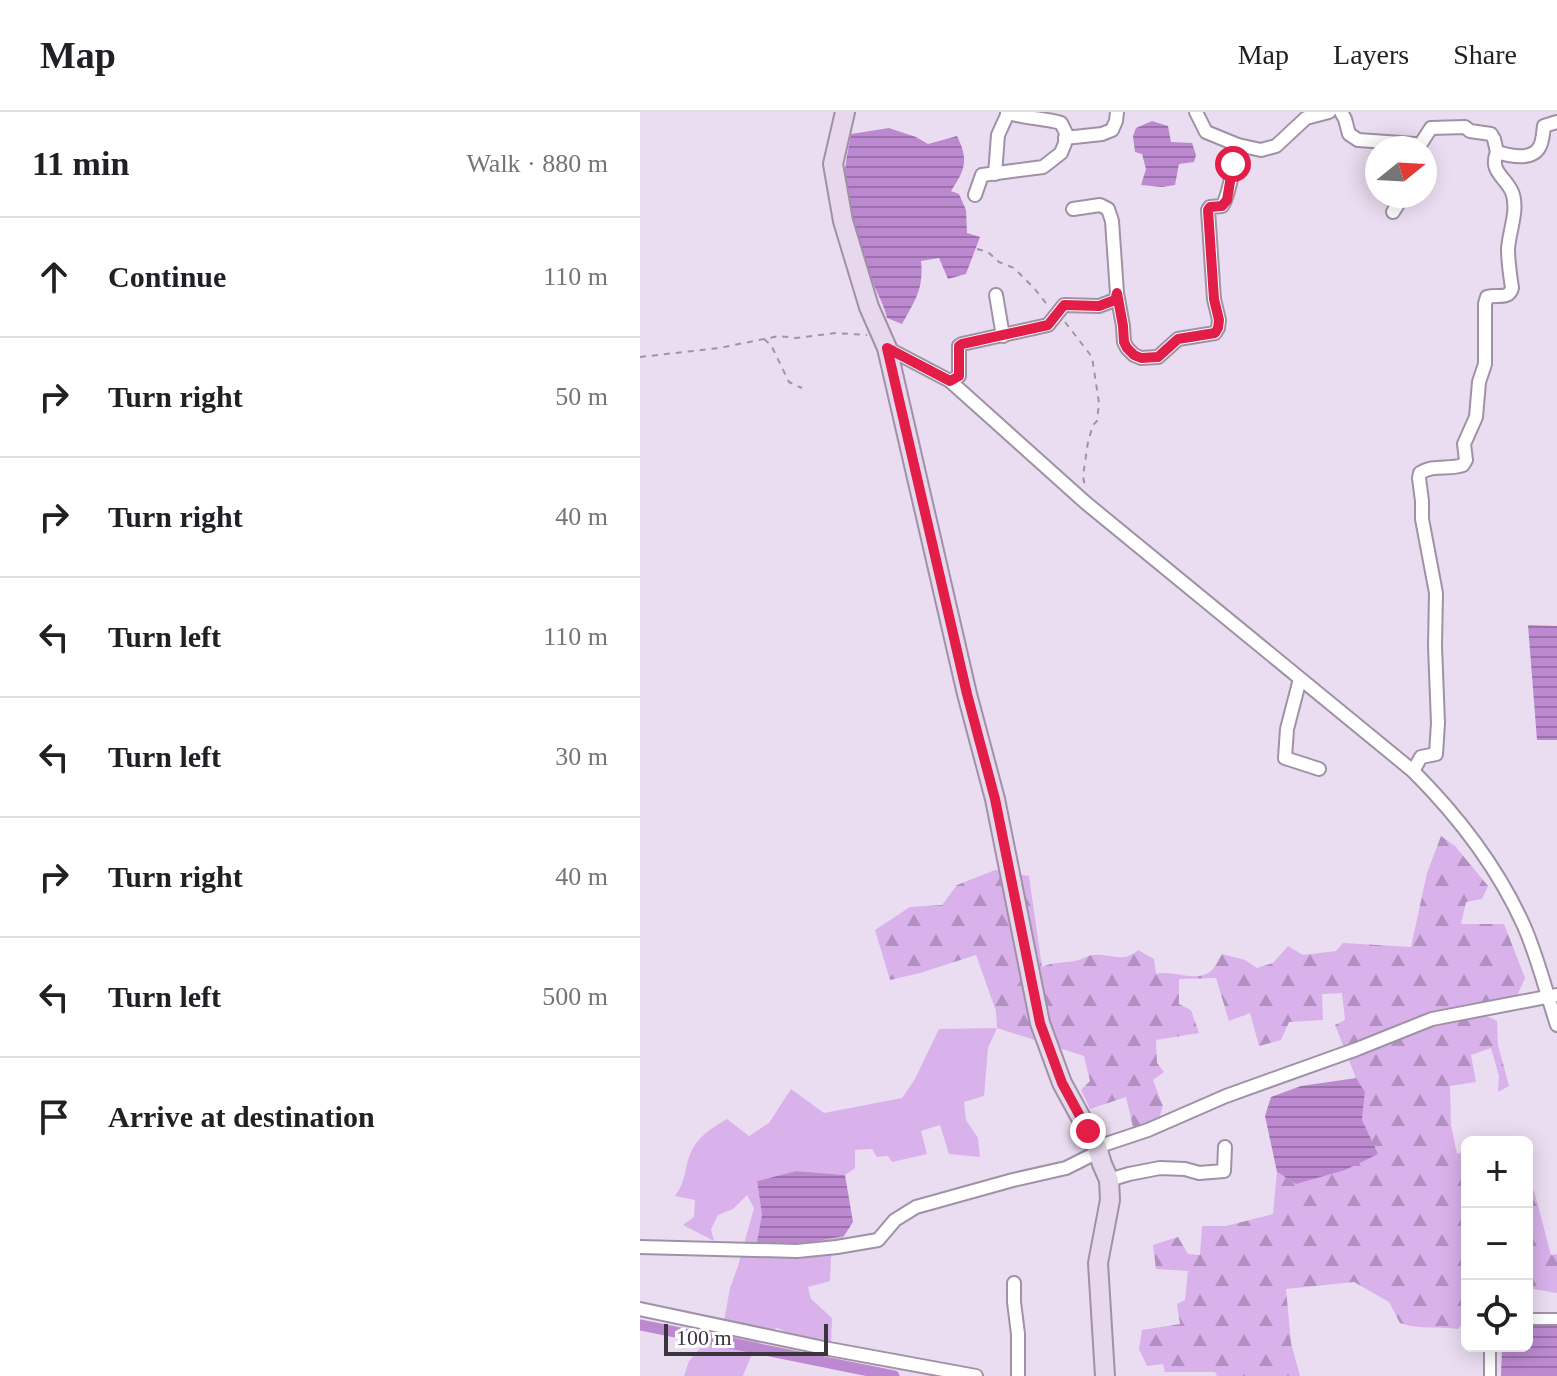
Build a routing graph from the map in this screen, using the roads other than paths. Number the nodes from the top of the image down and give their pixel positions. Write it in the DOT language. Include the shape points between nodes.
graph roads {
  1 [pos="845,112"];
  2 [pos="1008,112"];
  3 [pos="1117,112"];
  4 [pos="1196,112"];
  5 [pos="1329,112"];
  6 [pos="1341,112"];
  7 [pos="1304,115"];
  8 [pos="1557,122"];
  9 [pos="1425,136"];
  10 [pos="1065,138"];
  11 [pos="1365,140"];
  12 [pos="1238,145"];
  13 [pos="1497,152"];
  14 [pos="995,174"];
  15 [pos="975,195"];
  16 [pos="1396,208"];
  17 [pos="1073,209"];
  18 [pos="1393,212"];
  19 [pos="1117,293"];
  20 [pos="996,295"];
  21 [pos="1003,336"];
  22 [pos="885,343"];
  23 [pos="950,381"];
  24 [pos="1300,679"];
  25 [pos="1319,769"];
  26 [pos="1413,771"];
  27 [pos="1552,995"];
  28 [pos="1557,1025"];
  29 [pos="1097,1147"];
  30 [pos="1225,1147"];
  31 [pos="1109,1180"];
  32 [pos="640,1247"];
  33 [pos="1014,1283"];
  34 [pos="640,1309"];
  35 [pos="1533,1319"];
  36 [pos="1557,1319"];
  37 [pos="1490,1352"];
  38 [pos="976,1376"];
  39 [pos="1018,1376"];
  40 [pos="1105,1376"];
  41 [pos="1490,1376"];
  1 -- 22 [label="main road" via="833,164 843,221"];
  2 -- 10 [label="street" via="1061,123"];
  2 -- 14 [label="street" via="998,135"];
  3 -- 10 [label="street" via="1112,130"];
  4 -- 12 [label="street" via="1206,132"];
  5 -- 7 [label="street"];
  6 -- 11 [label="street" via="1349,134"];
  7 -- 12 [label="street" via="1276,146 1261,150"];
  8 -- 13 [label="street" via="1544,126 1542,142 1532,154"];
  9 -- 13 [label="street" via="1431,128 1465,127 1491,134"];
  10 -- 14 [label="street" via="1061,153 1043,167"];
  12 -- 19 [label="street" via="1227,200 1208,210 1219,320 1215,333 1178,339 1158,357 1141,358 1124,342"];
  13 -- 26 [label="street" via="1496,168 1514,205 1508,248 1512,288 1506,296 1487,297 1485,304 1485,364 1476,417 1464,444 1466,460 1457,468 1425,469 1419,478 1436,593 1438,723 1436,754 1421,757"];
  14 -- 15 [label="street" via="980,177"];
  16 -- 18 [label="street"];
  17 -- 19 [label="street" via="1108,209"];
  19 -- 21 [label="street" via="1115,300 1099,306 1064,305 1048,325"];
  20 -- 21 [label="street"];
  21 -- 23 [label="street" via="959,346 959,376"];
  22 -- 23 [label="street"];
  22 -- 29 [label="main road" via="995,799 1040,1023 1062,1083"];
  23 -- 24 [label="street" via="1083,500"];
  24 -- 25 [label="street" via="1285,758"];
  24 -- 26 [label="street"];
  26 -- 27 [label="street" via="1442,800 1494,871"];
  27 -- 28 [label="street"];
  27 -- 29 [label="street" via="1432,1019"];
  29 -- 31 [label="main road"];
  29 -- 32 [label="street" via="1094,1154 1066,1168 916,1207 878,1240 797,1251"];
  30 -- 31 [label="street" via="1224,1171 1160,1168"];
  31 -- 40 [label="main road" via="1098,1263"];
  33 -- 39 [label="street"];
  34 -- 38 [label="street"];
  35 -- 36 [label="street"];
  37 -- 41 [label="street"];
}
